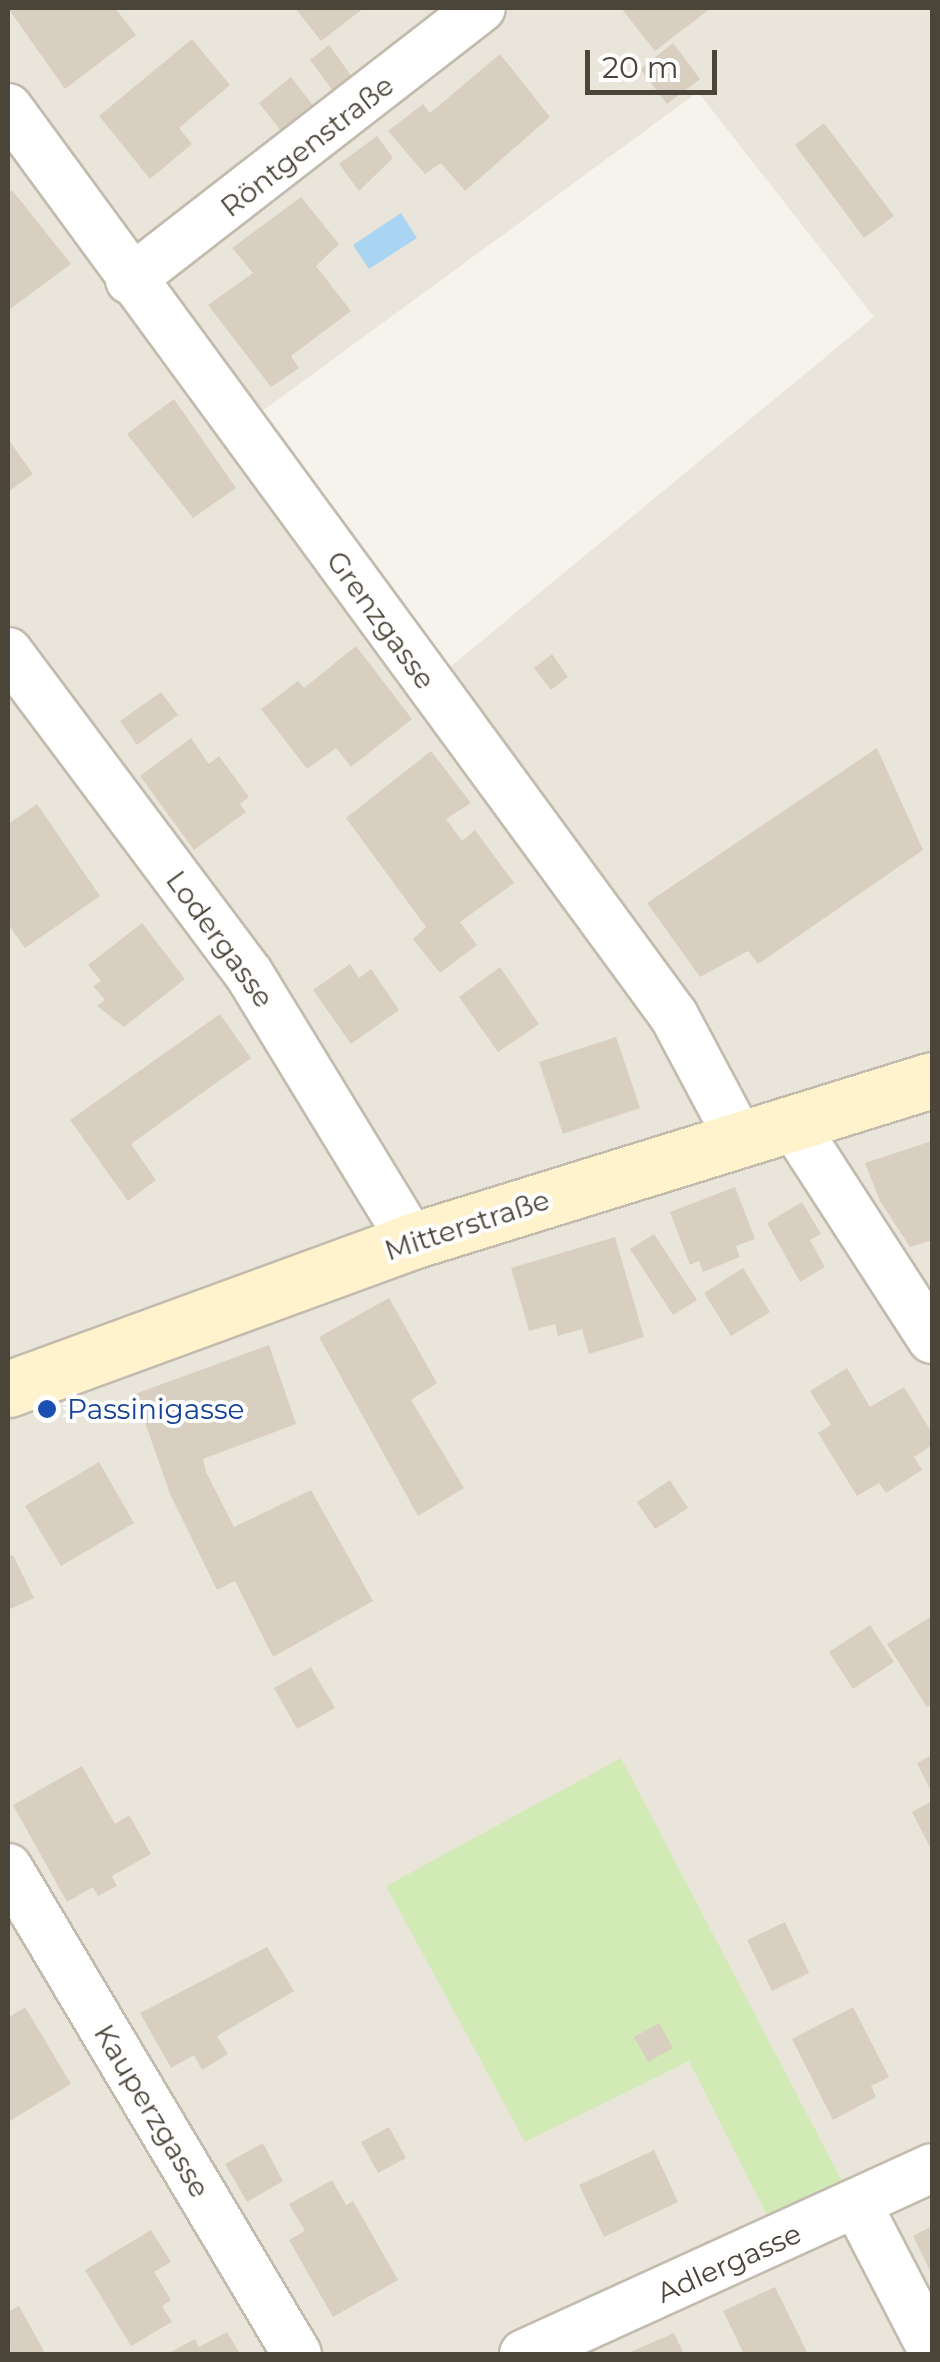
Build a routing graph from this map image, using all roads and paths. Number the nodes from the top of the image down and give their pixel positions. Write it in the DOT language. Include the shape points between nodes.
graph roads {
  1 [pos="481,8"];
  2 [pos="8,108"];
  3 [pos="130,280"];
  4 [pos="8,652"];
  5 [pos="932,1080"];
  6 [pos="793,1124"];
  7 [pos="740,1140"];
  8 [pos="412,1241"];
  9 [pos="932,1339"];
  10 [pos="8,1389"];
  11 [pos="8,1868"];
  12 [pos="932,2168"];
  13 [pos="858,2206"];
  14 [pos="932,2350"];
  15 [pos="297,2354"];
  16 [pos="524,2354"];
  1 -- 3 [label="street, Röntgenstraße"];
  2 -- 3 [label="street, Grenzgasse"];
  3 -- 7 [label="street, Grenzgasse" via="674,1016"];
  4 -- 8 [label="street, Lodergasse" via="250,974"];
  5 -- 6 [label="main road, Mitterstraße"];
  6 -- 7 [label="main road, Mitterstraße"];
  6 -- 9 [label="street"];
  7 -- 8 [label="main road, Mitterstraße"];
  8 -- 10 [label="main road, Mitterstraße"];
  11 -- 15 [label="street, Kauperzgasse"];
  12 -- 13 [label="street, Adlergasse"];
  13 -- 14 [label="street"];
  13 -- 16 [label="street, Adlergasse"];
}
